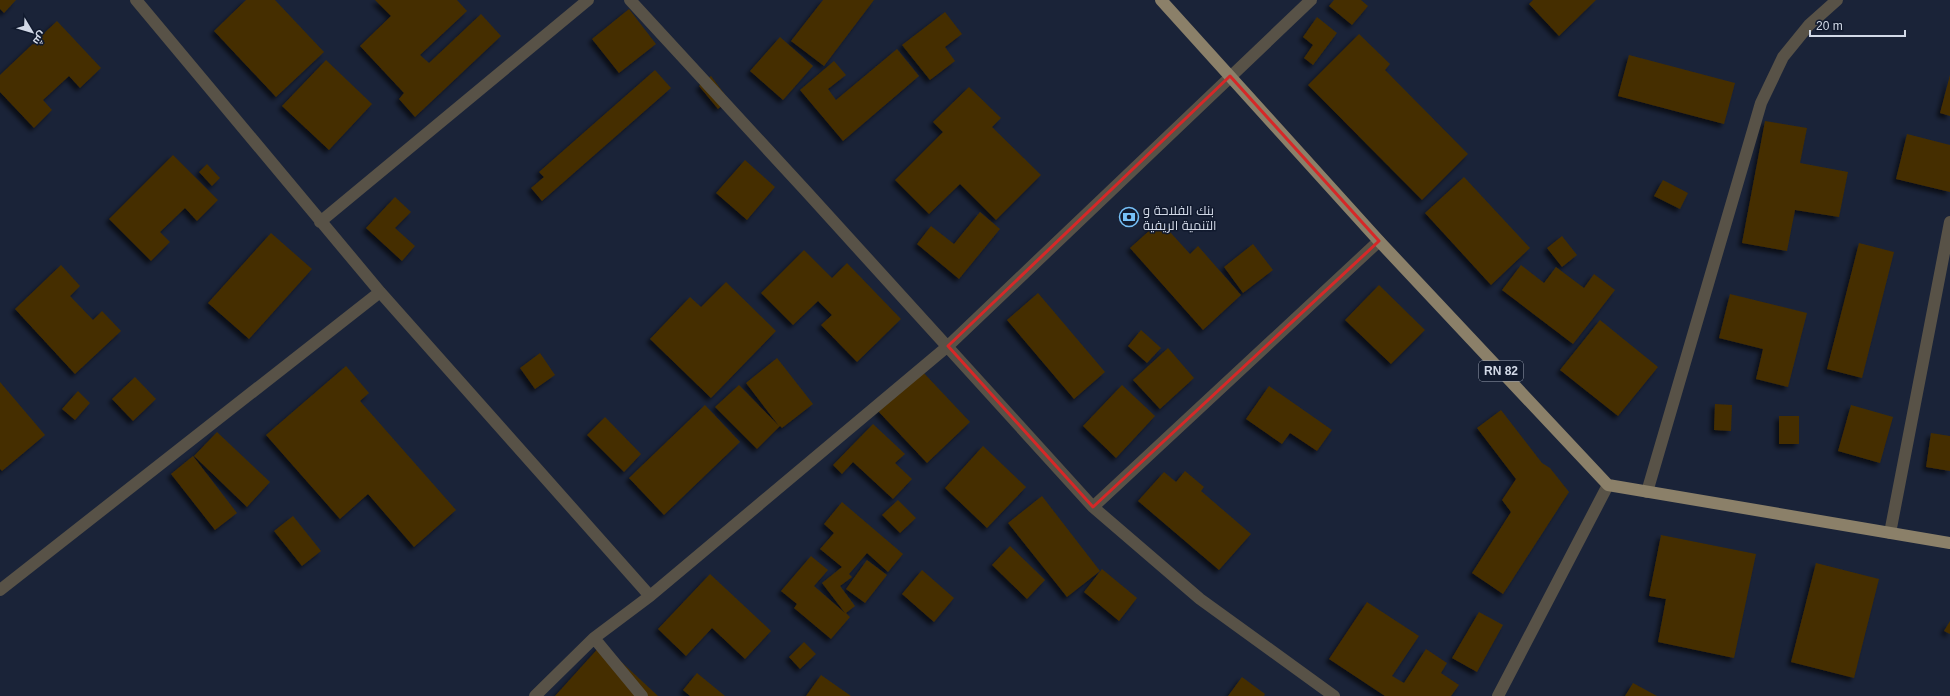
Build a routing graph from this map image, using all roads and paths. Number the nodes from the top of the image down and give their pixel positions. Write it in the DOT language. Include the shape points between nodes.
graph roads {
  1 [pos="136,0"];
  2 [pos="588,0"];
  3 [pos="630,0"];
  4 [pos="1161,0"];
  5 [pos="1311,0"];
  6 [pos="1837,0"];
  7 [pos="1230,76"];
  8 [pos="320,222"];
  9 [pos="1950,222"];
  10 [pos="1379,241"];
  11 [pos="380,292"];
  12 [pos="948,346"];
  13 [pos="1608,485"];
  14 [pos="1647,492"];
  15 [pos="1093,507"];
  16 [pos="1890,533"];
  17 [pos="1950,543"];
  18 [pos="0,590"];
  19 [pos="650,596"];
  20 [pos="594,638"];
  21 [pos="535,696"];
  22 [pos="642,696"];
  23 [pos="1334,696"];
  24 [pos="1498,696"];
  1 -- 8 [label="street"];
  2 -- 8 [label="street"];
  3 -- 12 [label="street"];
  4 -- 7 [label="main road, RN 82"];
  5 -- 7 [label="street"];
  6 -- 14 [label="street" via="1809,25 1783,57 1761,103"];
  7 -- 10 [label="main road, RN 82"];
  7 -- 12 [label="street"];
  8 -- 11 [label="street"];
  9 -- 16 [label="street"];
  10 -- 13 [label="main road, RN 82"];
  10 -- 15 [label="street"];
  11 -- 18 [label="street"];
  11 -- 19 [label="street"];
  12 -- 15 [label="street"];
  12 -- 19 [label="street"];
  13 -- 14 [label="main road"];
  13 -- 24 [label="street"];
  14 -- 16 [label="main road"];
  15 -- 23 [label="street" via="1200,599"];
  16 -- 17 [label="main road"];
  19 -- 20 [label="street"];
  20 -- 21 [label="street"];
  20 -- 22 [label="street"];
}
